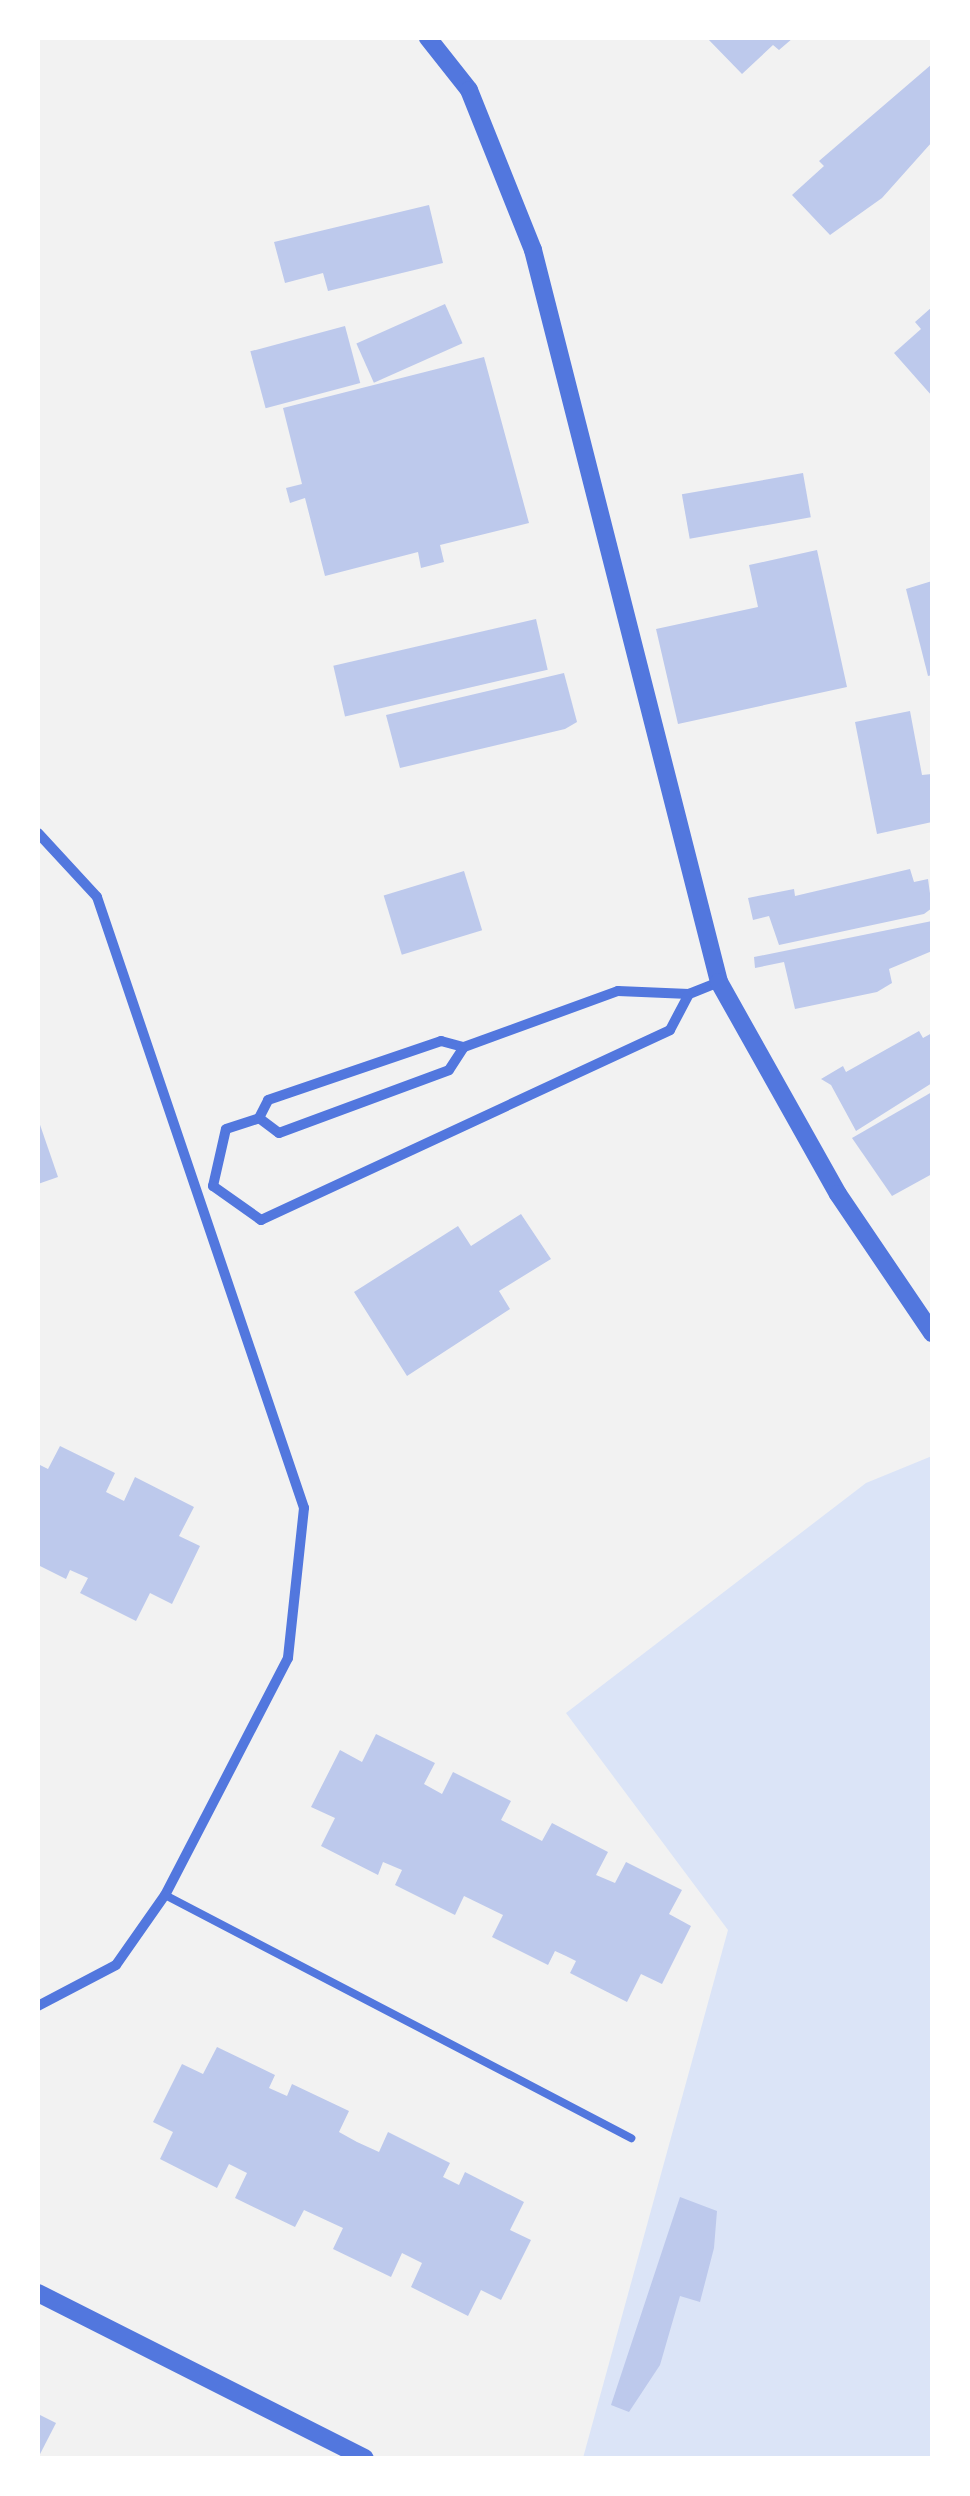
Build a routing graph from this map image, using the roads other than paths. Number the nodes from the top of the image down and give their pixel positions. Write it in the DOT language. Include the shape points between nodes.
graph roads {
  1 [pos="428,38"];
  2 [pos="38,833"];
  3 [pos="720,982"];
  4 [pos="689,994"];
  5 [pos="464,1047"];
  6 [pos="259,1118"];
  7 [pos="213,1186"];
  8 [pos="196,1191"];
  9 [pos="932,1333"];
  10 [pos="165,1895"];
  11 [pos="38,2006"];
  12 [pos="632,2138"];
  13 [pos="38,2293"];
  14 [pos="364,2458"];
  1 -- 3 [label="street" via="469,90 534,250"];
  2 -- 8 [label="street" via="96,897"];
  3 -- 4 [label="street"];
  3 -- 9 [label="street" via="838,1194"];
  4 -- 5 [label="street" via="618,991"];
  4 -- 7 [label="street" via="670,1030 262,1220"];
  5 -- 6 [label="street" via="441,1042 268,1100"];
  5 -- 6 [label="street" via="449,1070 279,1133"];
  6 -- 7 [label="street" via="226,1129"];
  7 -- 8 [label="street"];
  8 -- 10 [label="street" via="304,1508 288,1658"];
  10 -- 11 [label="street" via="116,1964"];
  10 -- 12 [label="lane"];
  13 -- 14 [label="street"];
}
